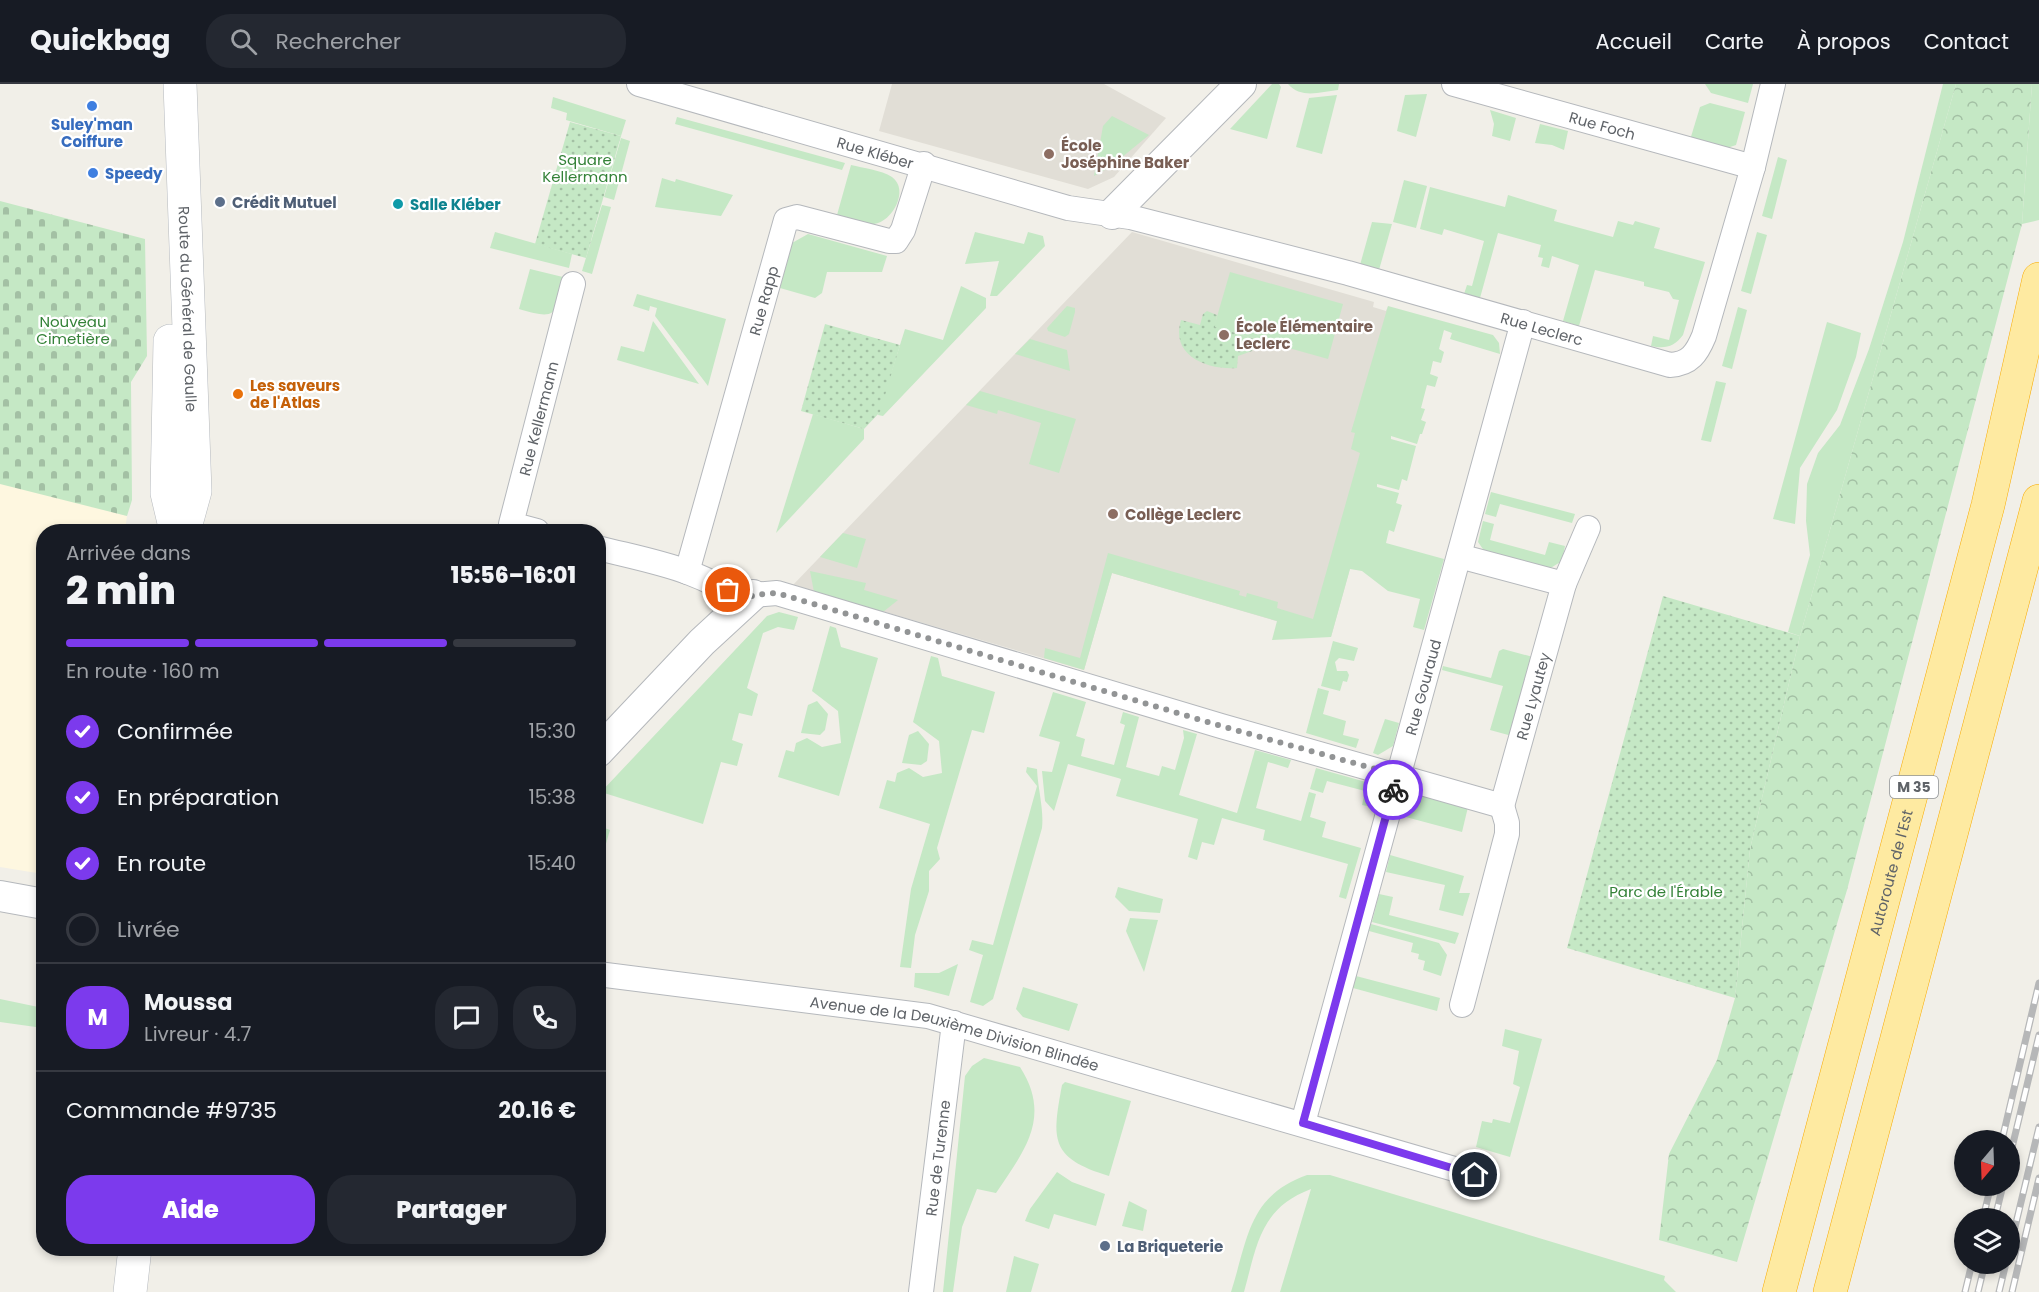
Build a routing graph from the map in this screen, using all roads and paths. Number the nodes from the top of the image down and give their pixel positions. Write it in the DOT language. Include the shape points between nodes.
graph roads {
  1 [pos="160,84"];
  2 [pos="180,84"];
  3 [pos="639,84"];
  4 [pos="1241,84"];
  5 [pos="1454,84"];
  6 [pos="1773,86"];
  7 [pos="924,164"];
  8 [pos="1753,166"];
  9 [pos="1112,214"];
  10 [pos="2039,279"];
  11 [pos="573,284"];
  12 [pos="1523,322"];
  13 [pos="2039,501"];
  14 [pos="175,524"];
  15 [pos="186,524"];
  16 [pos="511,524"];
  17 [pos="1588,528"];
  18 [pos="606,550"];
  19 [pos="1459,556"];
  20 [pos="687,572"];
  21 [pos="1564,584"];
  22 [pos="749,599"];
  23 [pos="606,744"];
  24 [pos="1397,775"];
  25 [pos="1502,806"];
  26 [pos="0,896"];
  27 [pos="36,903"];
  28 [pos="606,975"];
  29 [pos="1462,1005"];
  30 [pos="954,1023"];
  31 [pos="1303,1123"];
  32 [pos="1475,1175"];
  33 [pos="134,1256"];
  34 [pos="130,1292"];
  35 [pos="921,1292"];
  36 [pos="1779,1292"];
  37 [pos="1830,1292"];
  1 -- 14 [label="main road, Route du Général de Gaulle" via="170,346 167,493"];
  2 -- 15 [label="main road, Route du Général de Gaulle" via="195,491"];
  3 -- 7 [label="street, Rue Kléber"];
  4 -- 9 [label="street"];
  5 -- 8 [label="street, Rue Foch"];
  6 -- 8 [label="street, Rue Leclerc"];
  7 -- 9 [label="street, Rue Kléber" via="1068,208"];
  7 -- 20 [label="street, Rue Rapp" via="896,241 797,217 786,220"];
  8 -- 12 [label="street, Rue Leclerc" via="1704,336 1688,362 1670,365"];
  9 -- 12 [label="street, Rue Leclerc"];
  10 -- 36 [label="highway, Autoroute de l’Est / M 35" via="1988,505"];
  11 -- 16 [label="street, Rue Kellermann"];
  12 -- 19 [label="street, Rue Gouraud"];
  13 -- 37 [label="highway, M 35"];
  17 -- 21 [label="street, Rue Lyautey"];
  18 -- 20 [label="street"];
  19 -- 21 [label="street"];
  19 -- 24 [label="street, Rue Gouraud"];
  20 -- 22 [label="street"];
  21 -- 25 [label="street, Rue Lyautey"];
  22 -- 23 [label="street" via="702,642"];
  22 -- 24 [label="street" via="777,593"];
  24 -- 25 [label="street"];
  24 -- 31 [label="street, Rue Gouraud"];
  25 -- 29 [label="street, Rue Lyautey" via="1508,834"];
  26 -- 27 [label="street"];
  28 -- 30 [label="street, Avenue de la Deuxième Division Blindée" via="928,1016"];
  30 -- 31 [label="street, Avenue de la Deuxième Division Blindée"];
  30 -- 35 [label="street, Rue de Turenne"];
  31 -- 32 [label="street, Avenue de la Deuxième Division Blindée"];
  33 -- 34 [label="main road"];
}
